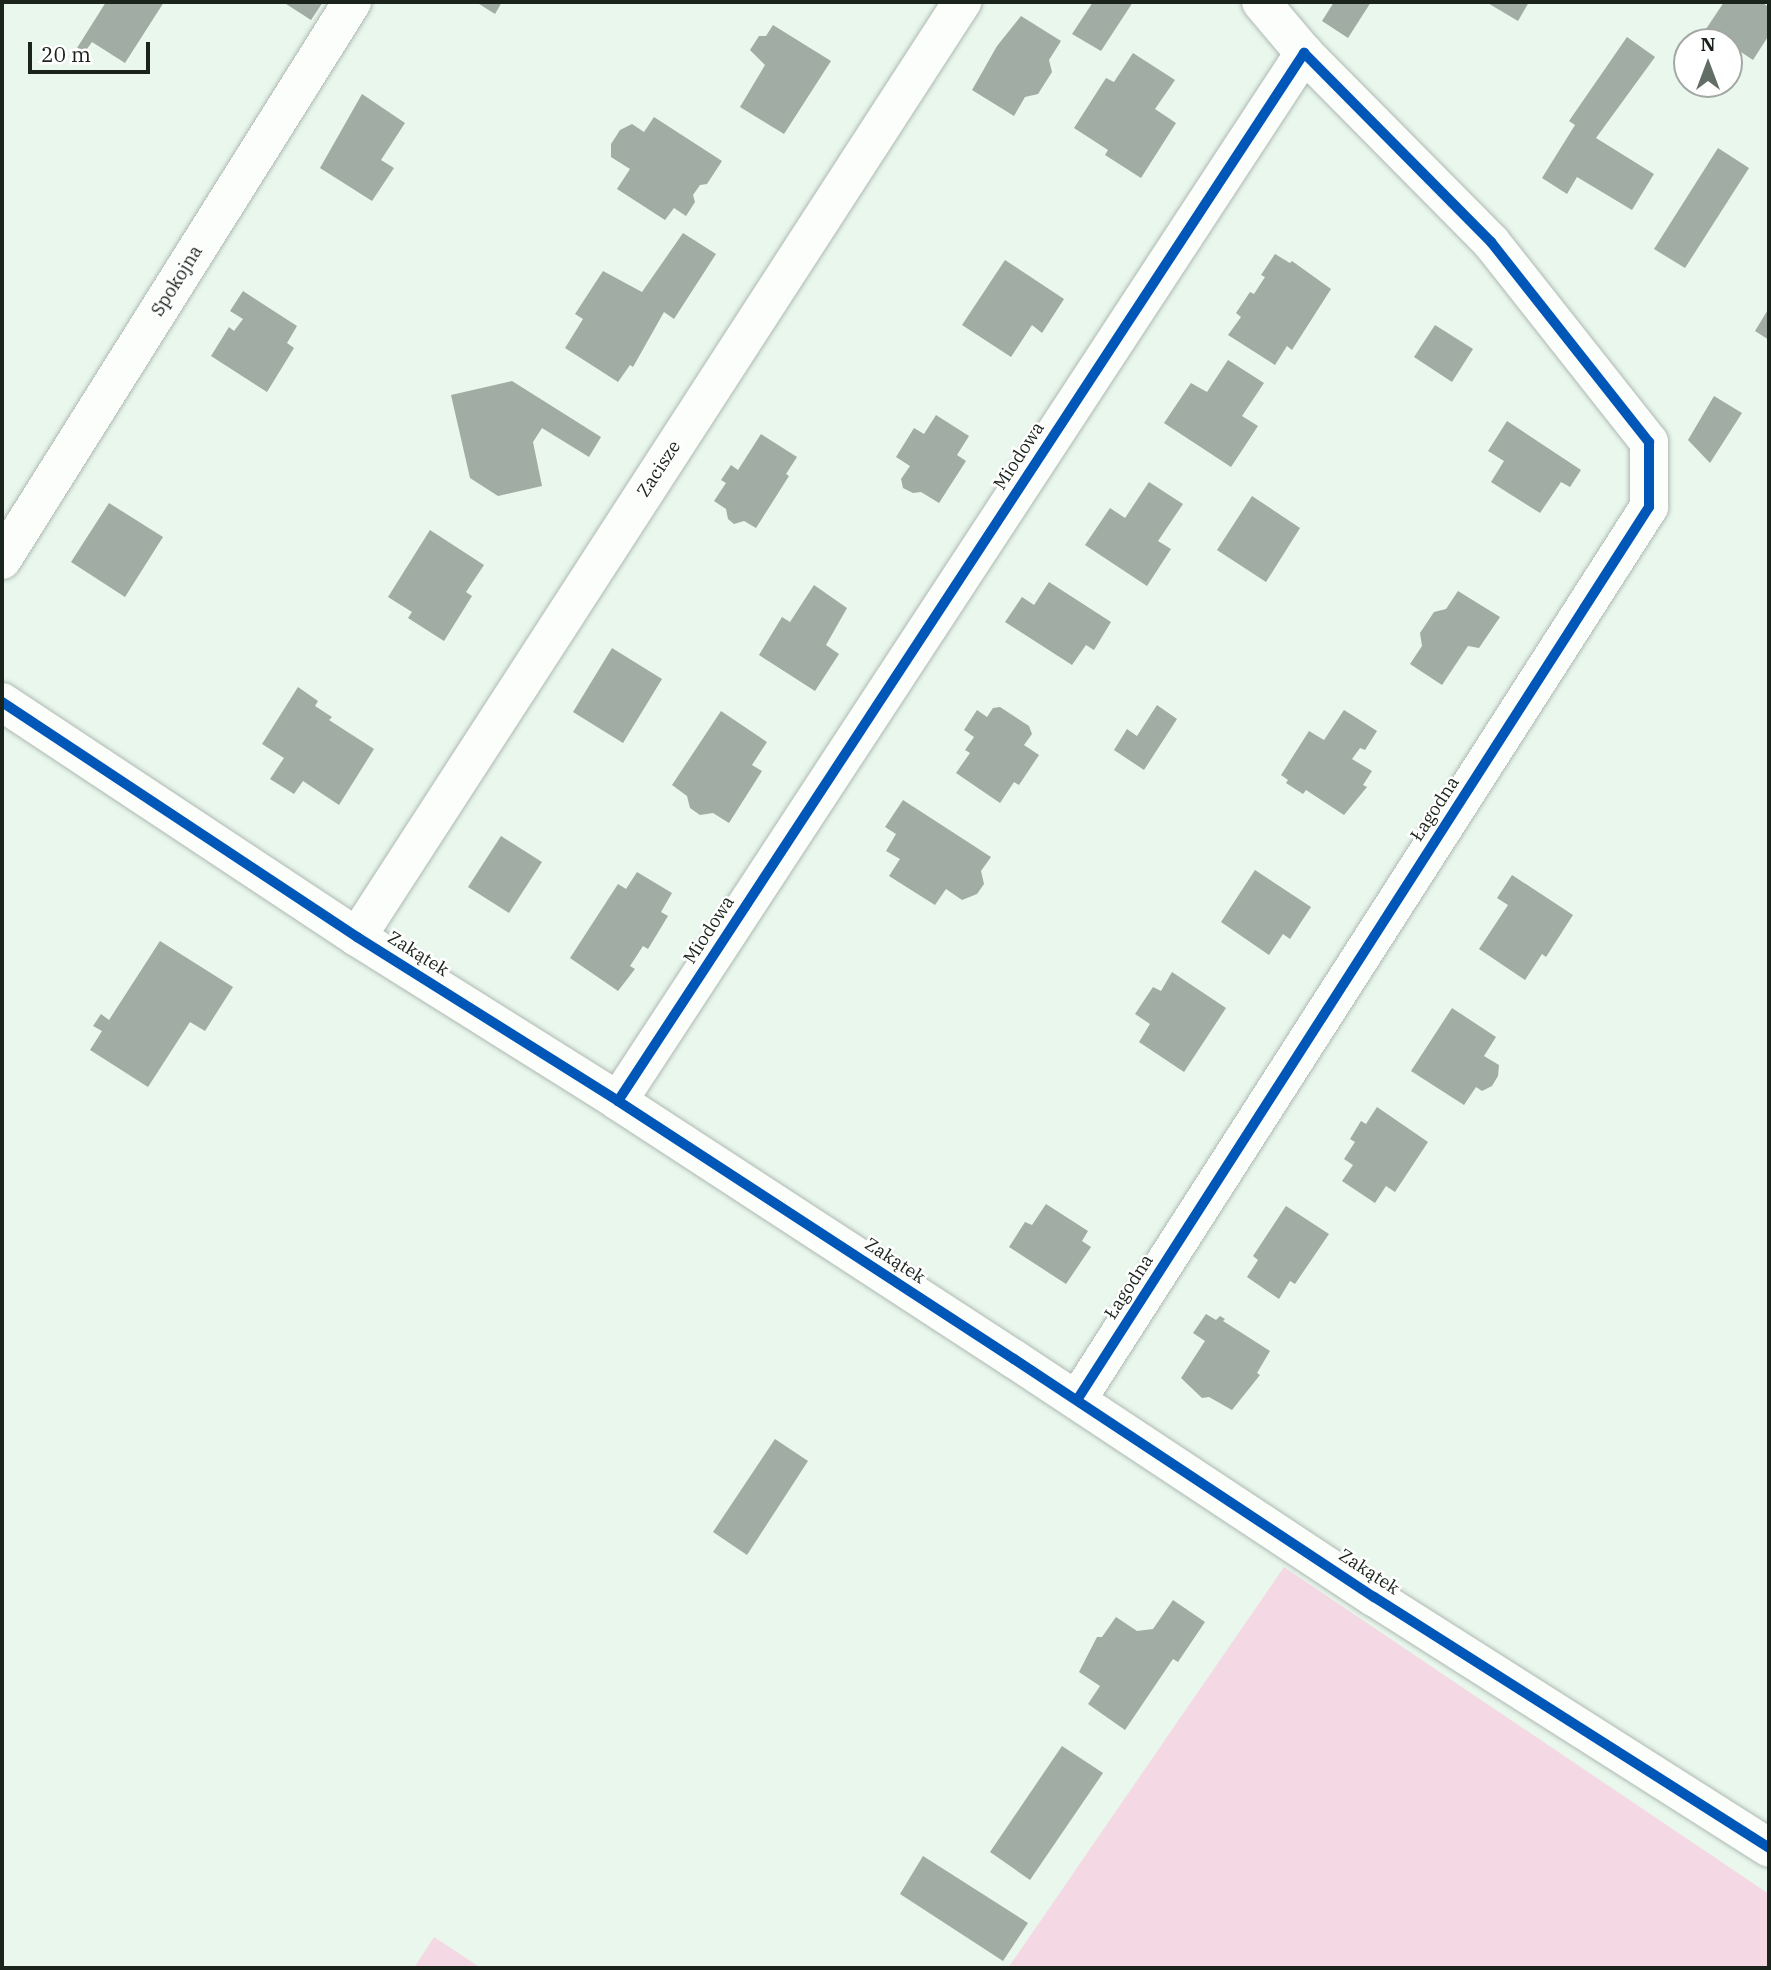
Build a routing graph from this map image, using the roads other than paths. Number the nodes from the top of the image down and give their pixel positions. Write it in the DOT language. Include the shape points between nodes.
graph roads {
  1 [pos="352,2"];
  2 [pos="961,2"];
  3 [pos="1261,2"];
  4 [pos="1304,52"];
  5 [pos="2,561"];
  6 [pos="2,702"];
  7 [pos="357,937"];
  8 [pos="618,1101"];
  9 [pos="1077,1400"];
  10 [pos="1769,1848"];
  1 -- 5 [label="street, Spokojna"];
  2 -- 7 [label="street, Zacisze"];
  3 -- 4 [label="street"];
  4 -- 8 [label="street, Miodowa"];
  4 -- 9 [label="street, Łagodna" via="1491,242 1649,442 1649,507"];
  6 -- 7 [label="street, Zakątek"];
  7 -- 8 [label="street, Zakątek"];
  8 -- 9 [label="street, Zakątek"];
  9 -- 10 [label="street, Zakątek" via="1374,1597"];
}
